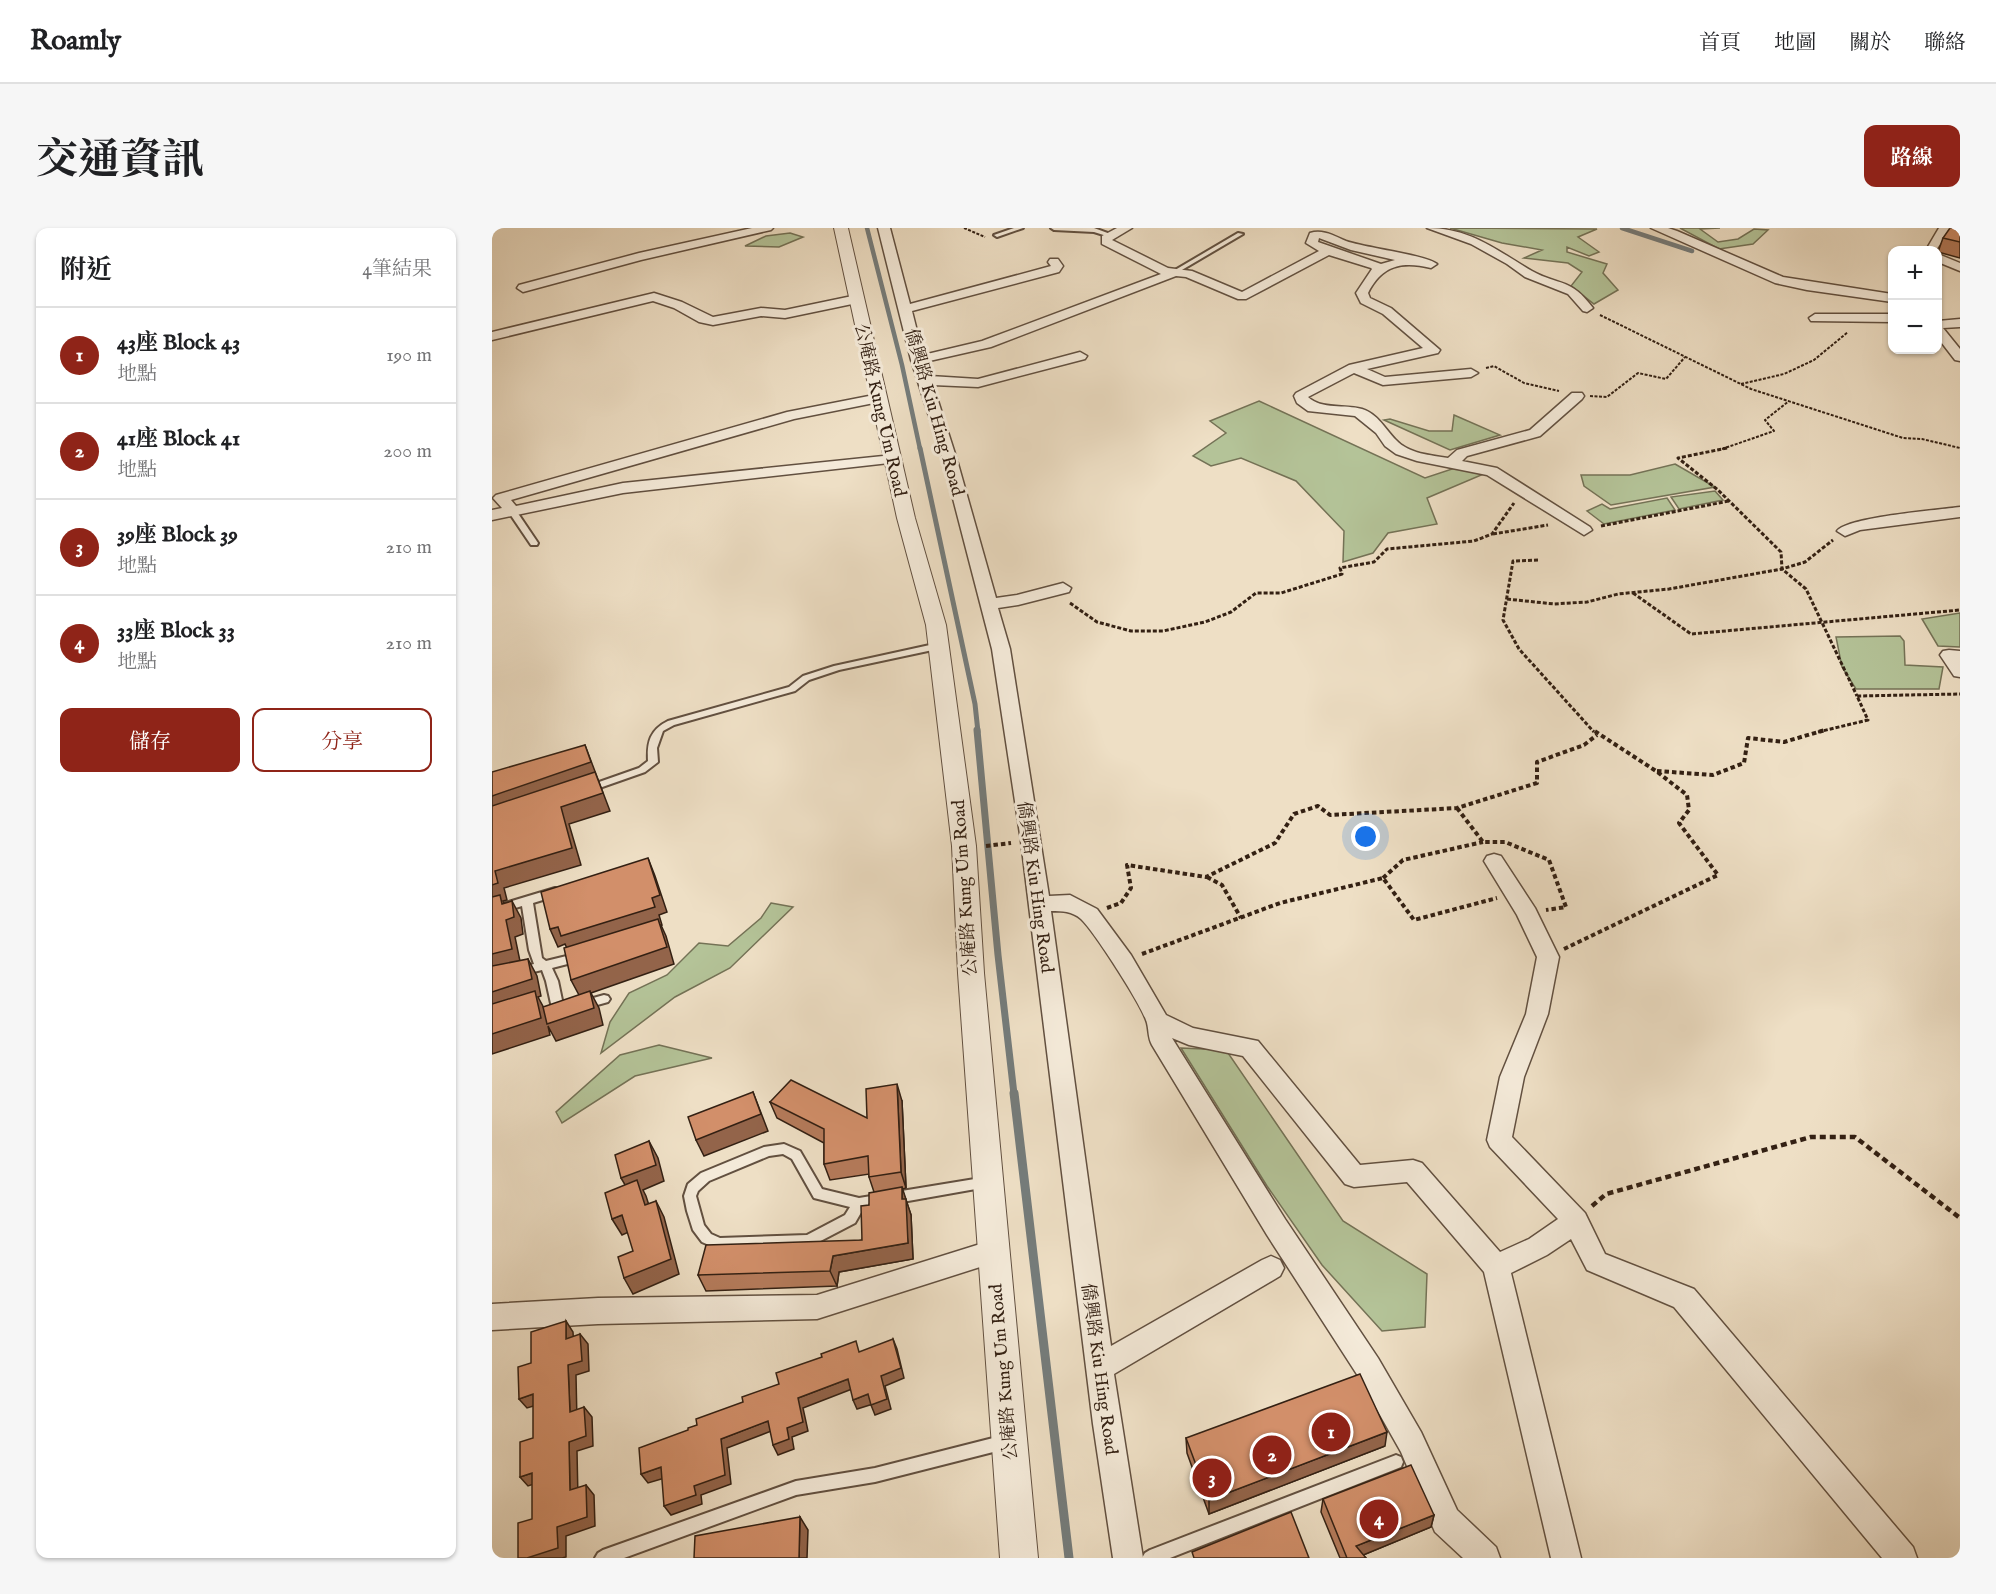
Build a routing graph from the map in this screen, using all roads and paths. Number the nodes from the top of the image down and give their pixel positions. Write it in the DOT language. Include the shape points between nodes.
graph roads {
  1 [pos="767,228"];
  2 [pos="841,228"];
  3 [pos="884,228"];
  4 [pos="964,228"];
  5 [pos="1020,228"];
  6 [pos="1054,228"];
  7 [pos="1126,228"];
  8 [pos="1433,228"];
  9 [pos="1657,228"];
  10 [pos="1947,230"];
  11 [pos="1240,234"];
  12 [pos="997,235"];
  13 [pos="1110,235"];
  14 [pos="1934,246"];
  15 [pos="1328,251"];
  16 [pos="1413,259"];
  17 [pos="1942,260"];
  18 [pos="1054,262"];
  19 [pos="1431,264"];
  20 [pos="1960,267"];
  21 [pos="1378,268"];
  22 [pos="1173,273"];
  23 [pos="523,288"];
  24 [pos="1888,297"];
  25 [pos="857,299"];
  26 [pos="1587,308"];
  27 [pos="906,309"];
  28 [pos="1815,318"];
  29 [pos="1888,319"];
  30 [pos="1857,320"];
  31 [pos="1960,323"];
  32 [pos="1942,325"];
  33 [pos="1942,335"];
  34 [pos="492,336"];
  35 [pos="1080,357"];
  36 [pos="1960,357"];
  37 [pos="1354,368"];
  38 [pos="921,370"];
  39 [pos="1471,373"];
  40 [pos="1740,384"];
  41 [pos="1576,396"];
  42 [pos="879,398"];
  43 [pos="1789,401"];
  44 [pos="1960,448"];
  45 [pos="893,459"];
  46 [pos="1453,462"];
  47 [pos="1531,496"];
  48 [pos="1730,501"];
  49 [pos="512,511"];
  50 [pos="1960,512"];
  51 [pos="492,515"];
  52 [pos="1569,520"];
  53 [pos="1584,530"];
  54 [pos="1845,531"];
  55 [pos="1492,534"];
  56 [pos="534,543"];
  57 [pos="1538,560"];
  58 [pos="1782,569"];
  59 [pos="1063,588"];
  60 [pos="1632,593"];
  61 [pos="1507,599"];
  62 [pos="988,604"];
  63 [pos="1960,610"];
  64 [pos="1822,623"];
  65 [pos="939,646"];
  66 [pos="1960,656"];
  67 [pos="1960,672"];
  68 [pos="1960,694"];
  69 [pos="1857,696"];
  70 [pos="1596,735"];
  71 [pos="1656,771"];
  72 [pos="580,792"];
  73 [pos="1457,808"];
  74 [pos="1016,843"];
  75 [pos="977,847"];
  76 [pos="1489,852"];
  77 [pos="1206,877"];
  78 [pos="1383,878"];
  79 [pos="572,886"];
  80 [pos="527,900"];
  81 [pos="1521,903"];
  82 [pos="1039,904"];
  83 [pos="492,911"];
  84 [pos="1089,914"];
  85 [pos="1241,918"];
  86 [pos="588,954"];
  87 [pos="1548,957"];
  88 [pos="1123,961"];
  89 [pos="546,967"];
  90 [pos="514,973"];
  91 [pos="604,999"];
  92 [pos="1158,1021"];
  93 [pos="987,1182"];
  94 [pos="859,1204"];
  95 [pos="1960,1218"];
  96 [pos="1576,1221"];
  97 [pos="993,1252"];
  98 [pos="1496,1267"];
  99 [pos="1271,1268"];
  100 [pos="492,1317"];
  101 [pos="1100,1367"];
  102 [pos="1008,1441"];
  103 [pos="1396,1462"];
  104 [pos="603,1558"];
  105 [pos="1019,1558"];
  106 [pos="1128,1558"];
  107 [pos="1150,1558"];
  108 [pos="1485,1558"];
  109 [pos="1566,1558"];
  110 [pos="1902,1558"];
  1 -- 23 [label="street"];
  2 -- 25 [label="street, 公庵路 Kung Um Road"];
  3 -- 27 [label="street, 僑興路 Kiu Hing Road"];
  4 -- 12 [label="path" via="976,235"];
  5 -- 12 [label="lane"];
  6 -- 13 [label="lane"];
  7 -- 13 [label="street"];
  8 -- 26 [label="street" via="1475,242 1528,274 1572,291"];
  9 -- 24 [label="street" via="1778,279"];
  10 -- 14 [label="street"];
  11 -- 22 [label="lane"];
  13 -- 22 [label="street" via="1106,242"];
  15 -- 16 [label="street" via="1312,243 1315,233 1355,248"];
  15 -- 21 [label="street"];
  15 -- 22 [label="street" via="1242,296 1188,274"];
  16 -- 19 [label="street"];
  16 -- 21 [label="street"];
  17 -- 20 [label="street"];
  18 -- 27 [label="street" via="1055,269"];
  21 -- 37 [label="street" via="1362,293 1365,300 1387,311 1433,350"];
  22 -- 38 [label="street"];
  25 -- 34 [label="street" via="785,314 761,312 713,321 654,297 510,335"];
  25 -- 42 [label="street, 公庵路 Kung Um Road"];
  26 -- 40 [label="path"];
  27 -- 38 [label="street, 僑興路 Kiu Hing Road"];
  28 -- 30 [label="street"];
  29 -- 30 [label="street"];
  30 -- 40 [label="path" via="1846,336 1814,360 1784,374"];
  31 -- 32 [label="street"];
  33 -- 36 [label="street"];
  35 -- 38 [label="street" via="978,383"];
  37 -- 39 [label="street" via="1383,381"];
  37 -- 46 [label="street" via="1301,396 1302,400 1313,408 1360,413 1401,451"];
  38 -- 62 [label="street, 僑興路 Kiu Hing Road" via="950,460"];
  40 -- 43 [label="path"];
  41 -- 46 [label="street" via="1535,433 1462,453"];
  42 -- 45 [label="street, 公庵路 Kung Um Road"];
  42 -- 49 [label="street" via="792,415 501,498"];
  43 -- 44 [label="path" via="1902,438"];
  43 -- 48 [label="path" via="1765,420 1774,431 1717,451 1677,458"];
  45 -- 49 [label="street" via="635,487"];
  45 -- 65 [label="street, 公庵路 Kung Um Road"];
  46 -- 47 [label="street" via="1492,471"];
  47 -- 52 [label="street"];
  47 -- 55 [label="path" via="1512,504"];
  48 -- 53 [label="path"];
  48 -- 58 [label="path" via="1781,552"];
  49 -- 51 [label="street"];
  49 -- 56 [label="lane"];
  50 -- 54 [label="street" via="1856,526"];
  52 -- 53 [label="street"];
  52 -- 55 [label="path"];
  54 -- 58 [label="path" via="1805,562"];
  55 -- 59 [label="path" via="1474,541 1387,549 1374,562 1340,568 1342,574 1281,593 1256,593 1231,612 1163,631 1131,630 1097,622 1068,601"];
  57 -- 61 [label="path" via="1513,561"];
  58 -- 60 [label="path"];
  58 -- 64 [label="path" via="1806,589"];
  59 -- 62 [label="street"];
  60 -- 61 [label="path" via="1554,604"];
  60 -- 64 [label="path" via="1691,634"];
  61 -- 70 [label="path" via="1503,620 1519,649"];
  62 -- 82 [label="street, 僑興路 Kiu Hing Road" via="1001,649"];
  63 -- 64 [label="path"];
  64 -- 69 [label="path"];
  65 -- 72 [label="lane" via="837,668 806,678 792,689 671,723 659,729 652,748 653,762 642,770"];
  65 -- 93 [label="street, 公庵路 Kung Um Road" via="964,846"];
  66 -- 67 [label="street" via="1950,655"];
  68 -- 69 [label="path"];
  69 -- 71 [label="path" via="1868,720 1784,742 1748,738 1744,763 1713,775"];
  70 -- 71 [label="path"];
  70 -- 73 [label="path" via="1584,745 1537,762 1537,783"];
  71 -- 87 [label="path" via="1687,795 1689,810 1679,823 1718,875"];
  73 -- 76 [label="path"];
  73 -- 77 [label="path" via="1330,815 1318,806 1294,814 1275,843"];
  74 -- 75 [label="path"];
  76 -- 78 [label="path" via="1403,860"];
  76 -- 81 [label="street"];
  76 -- 81 [label="path" via="1505,842 1549,860 1566,907"];
  77 -- 84 [label="path" via="1127,865 1131,888 1121,903"];
  77 -- 85 [label="path" via="1222,885"];
  78 -- 81 [label="path" via="1414,920"];
  78 -- 85 [label="path" via="1280,903"];
  79 -- 80 [label="lane"];
  80 -- 83 [label="lane"];
  80 -- 89 [label="lane" via="534,950 537,960"];
  81 -- 87 [label="street"];
  82 -- 84 [label="street" via="1070,903"];
  82 -- 101 [label="street, 僑興路 Kiu Hing Road"];
  84 -- 88 [label="street"];
  85 -- 88 [label="path"];
  86 -- 89 [label="lane"];
  87 -- 96 [label="street" via="1537,1014 1512,1077 1499,1140"];
  88 -- 92 [label="street"];
  89 -- 90 [label="lane"];
  89 -- 91 [label="lane" via="552,981 549,1000 558,1008 565,1010"];
  92 -- 98 [label="street" via="1189,1036 1250,1048 1354,1176 1413,1171"];
  92 -- 108 [label="street" via="1160,1039 1368,1367 1411,1442 1446,1521"];
  93 -- 94 [label="lane"];
  93 -- 97 [label="street, 公庵路 Kung Um Road"];
  94 -- 94 [label="lane" via="850,1219 809,1241 720,1244 701,1235 690,1196 692,1188 705,1177 768,1151 784,1149 796,1155 818,1194"];
  95 -- 96 [label="path" via="1855,1137 1811,1137 1606,1194"];
  96 -- 98 [label="street" via="1538,1248"];
  96 -- 110 [label="street" via="1596,1262 1684,1298"];
  97 -- 100 [label="street" via="817,1307"];
  97 -- 102 [label="street, 公庵路 Kung Um Road"];
  98 -- 109 [label="street"];
  99 -- 101 [label="street"];
  101 -- 106 [label="street, 僑興路 Kiu Hing Road"];
  102 -- 104 [label="lane" via="875,1475 795,1488"];
  102 -- 105 [label="street, 公庵路 Kung Um Road"];
  103 -- 107 [label="lane"];
}
